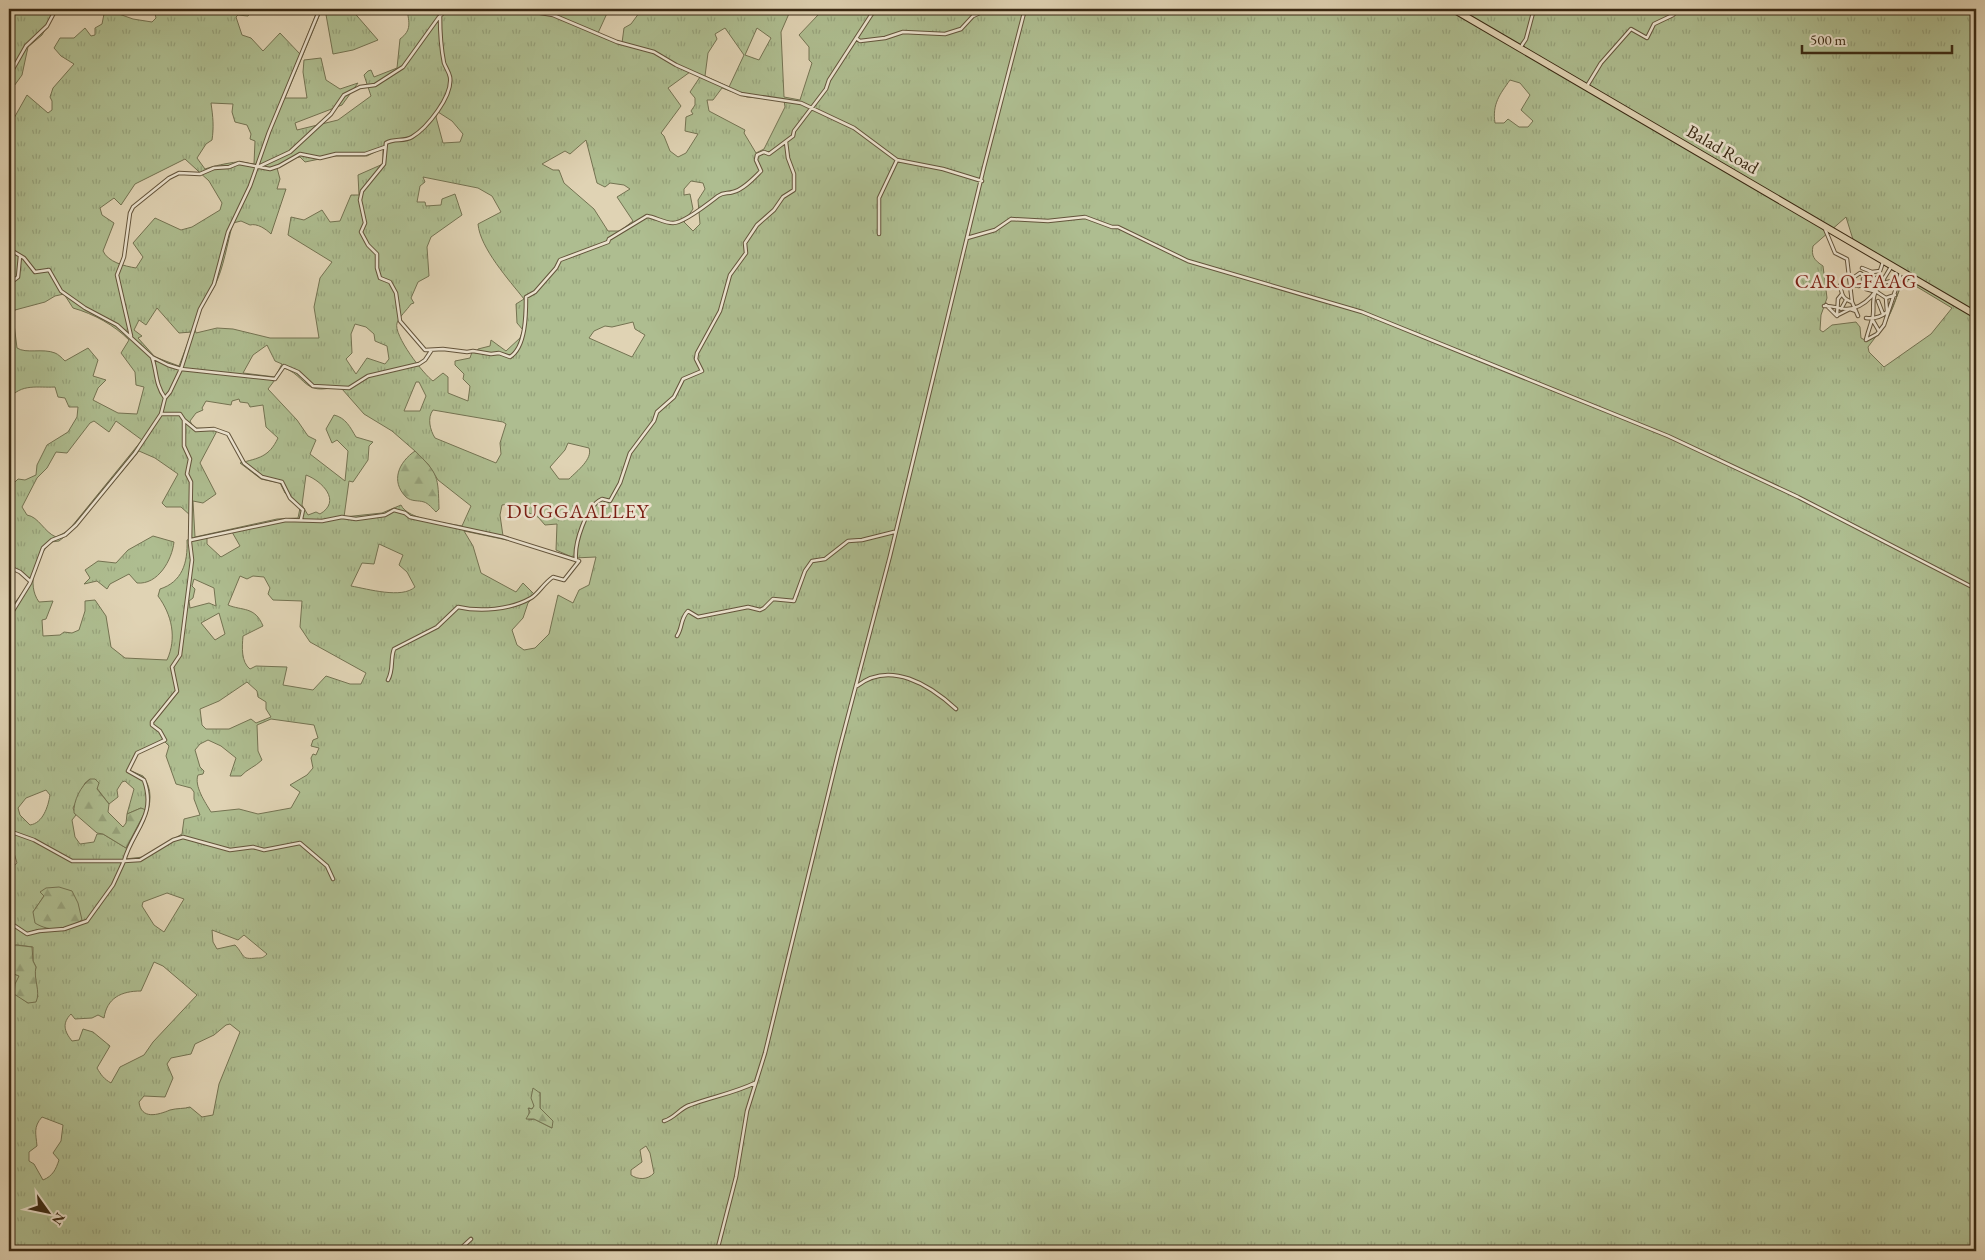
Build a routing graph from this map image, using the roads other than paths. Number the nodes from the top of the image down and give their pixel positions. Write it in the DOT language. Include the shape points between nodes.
graph roads {
  1 [pos="56,9"];
  2 [pos="320,9"];
  3 [pos="447,9"];
  4 [pos="517,9"];
  5 [pos="875,9"];
  6 [pos="1000,9"];
  7 [pos="1024,9"];
  8 [pos="1454,9"];
  9 [pos="1461,9"];
  10 [pos="1534,9"];
  11 [pos="1679,9"];
  12 [pos="440,16"];
  13 [pos="856,38"];
  14 [pos="1522,45"];
  15 [pos="9,76"];
  16 [pos="1587,85"];
  17 [pos="812,109"];
  18 [pos="786,142"];
  19 [pos="384,147"];
  20 [pos="897,160"];
  21 [pos="258,167"];
  22 [pos="982,181"];
  23 [pos="1824,228"];
  24 [pos="880,234"];
  25 [pos="967,238"];
  26 [pos="9,249"];
  27 [pos="20,256"];
  28 [pos="1884,259"];
  29 [pos="1891,268"];
  30 [pos="1901,269"];
  31 [pos="1872,272"];
  32 [pos="1860,273"];
  33 [pos="1913,276"];
  34 [pos="1865,278"];
  35 [pos="1900,278"];
  36 [pos="1850,280"];
  37 [pos="1884,281"];
  38 [pos="9,284"];
  39 [pos="1850,284"];
  40 [pos="1840,285"];
  41 [pos="1866,289"];
  42 [pos="1876,292"];
  43 [pos="1842,294"];
  44 [pos="1895,295"];
  45 [pos="1886,298"];
  46 [pos="1846,300"];
  47 [pos="1878,301"];
  48 [pos="1852,302"];
  49 [pos="1855,307"];
  50 [pos="1840,309"];
  51 [pos="1850,309"];
  52 [pos="1856,311"];
  53 [pos="1976,311"];
  54 [pos="1886,312"];
  55 [pos="1976,315"];
  56 [pos="1837,316"];
  57 [pos="1858,316"];
  58 [pos="1884,316"];
  59 [pos="1866,318"];
  60 [pos="1871,319"];
  61 [pos="1879,331"];
  62 [pos="132,338"];
  63 [pos="431,351"];
  64 [pos="152,357"];
  65 [pos="181,369"];
  66 [pos="165,398"];
  67 [pos="161,414"];
  68 [pos="184,420"];
  69 [pos="301,520"];
  70 [pos="894,532"];
  71 [pos="191,540"];
  72 [pos="576,560"];
  73 [pos="9,567"];
  74 [pos="30,583"];
  75 [pos="1976,589"];
  76 [pos="9,617"];
  77 [pos="677,636"];
  78 [pos="388,680"];
  79 [pos="856,686"];
  80 [pos="956,709"];
  81 [pos="9,831"];
  82 [pos="124,861"];
  83 [pos="333,879"];
  84 [pos="9,922"];
  85 [pos="755,1084"];
  86 [pos="664,1121"];
  87 [pos="471,1239"];
  88 [pos="458,1251"];
  89 [pos="717,1251"];
  1 -- 15 [label="street" via="47,26 26,46"];
  2 -- 21 [label="street" via="269,132"];
  3 -- 12 [label="street"];
  4 -- 17 [label="street" via="553,15 617,42 654,52 741,94 788,100"];
  5 -- 13 [label="street"];
  6 -- 13 [label="street" via="984,10 961,29 945,34 903,32 875,40 860,41"];
  7 -- 22 [label="street"];
  8 -- 16 [label="highway, Balad Road"];
  9 -- 14 [label="highway, Balad Road"];
  10 -- 14 [label="street"];
  11 -- 16 [label="street" via="1654,24 1647,38 1631,29 1601,63"];
  12 -- 19 [label="street" via="444,61 450,76 448,94 436,114 410,139 390,140"];
  12 -- 21 [label="street" via="402,67 375,85 344,95 330,114 290,152"];
  13 -- 17 [label="street"];
  14 -- 16 [label="highway, Balad Road"];
  16 -- 28 [label="highway, Balad Road"];
  16 -- 53 [label="highway, Balad Road"];
  17 -- 18 [label="street"];
  17 -- 20 [label="street" via="854,128"];
  18 -- 63 [label="street" via="769,154 757,155 761,171 742,187 719,196 682,222 673,224 646,216 608,242 560,260 535,292 526,297 524,333 517,352 510,357 473,350"];
  18 -- 72 [label="street" via="794,174 794,190 783,197 748,237 746,253 730,275 720,311 697,353 696,359 702,371 683,379 674,397 657,412 630,452 610,501 602,498 594,502 580,530 580,541 575,548"];
  19 -- 21 [label="street" via="365,154 336,154 320,158 300,154 276,168"];
  19 -- 63 [label="street" via="384,164 362,191 360,200 365,223 362,232 368,245 378,254 380,278 390,282 396,293 400,321 421,346"];
  20 -- 22 [label="street"];
  20 -- 24 [label="street" via="879,198"];
  21 -- 62 [label="street" via="239,163 200,174 179,173 133,207 124,257 116,275"];
  21 -- 65 [label="street" via="228,232 214,284 200,309"];
  22 -- 25 [label="street"];
  23 -- 36 [label="street" via="1835,253 1847,259"];
  25 -- 75 [label="street" via="995,230 1011,219 1048,221 1086,217 1112,227 1118,226 1188,261 1362,312 1668,436 1798,497"];
  25 -- 79 [label="street"];
  26 -- 27 [label="street"];
  27 -- 38 [label="street" via="18,277"];
  27 -- 62 [label="street" via="35,272 49,270 61,291 117,325"];
  28 -- 30 [label="highway, Balad Road"];
  28 -- 31 [label="street" via="1880,271"];
  29 -- 37 [label="street"];
  30 -- 33 [label="highway, Balad Road"];
  30 -- 35 [label="street"];
  31 -- 32 [label="street" via="1863,267"];
  31 -- 34 [label="street"];
  32 -- 34 [label="street"];
  32 -- 36 [label="street"];
  33 -- 35 [label="street"];
  33 -- 55 [label="highway, Balad Road"];
  34 -- 37 [label="street" via="1874,281 1879,276"];
  34 -- 39 [label="street" via="1858,286"];
  35 -- 37 [label="street"];
  35 -- 44 [label="street"];
  36 -- 39 [label="street"];
  37 -- 42 [label="street"];
  39 -- 48 [label="street"];
  40 -- 43 [label="street"];
  41 -- 42 [label="street"];
  42 -- 45 [label="street"];
  42 -- 49 [label="street"];
  42 -- 60 [label="street"];
  43 -- 46 [label="street"];
  43 -- 50 [label="street" via="1839,297"];
  44 -- 45 [label="street"];
  44 -- 54 [label="street"];
  45 -- 54 [label="street"];
  46 -- 48 [label="street"];
  46 -- 50 [label="street"];
  47 -- 58 [label="street"];
  48 -- 49 [label="street"];
  49 -- 51 [label="street"];
  49 -- 52 [label="street"];
  50 -- 51 [label="street"];
  50 -- 56 [label="street"];
  50 -- 56 [label="street" via="1825,306"];
  51 -- 52 [label="street"];
  51 -- 56 [label="street"];
  52 -- 57 [label="street"];
  54 -- 58 [label="street"];
  58 -- 60 [label="street"];
  58 -- 61 [label="street"];
  59 -- 60 [label="street"];
  60 -- 61 [label="street"];
  60 -- 61 [label="street" via="1866,340"];
  62 -- 64 [label="street"];
  63 -- 65 [label="street" via="419,364 368,376 349,388 313,386 298,372 284,366 275,379"];
  64 -- 65 [label="street"];
  64 -- 66 [label="street" via="156,379"];
  65 -- 66 [label="street"];
  66 -- 67 [label="street"];
  67 -- 68 [label="street" via="180,414"];
  67 -- 74 [label="street" via="135,453 76,524 43,548"];
  68 -- 69 [label="street" via="196,430 228,434 244,464 262,477 282,482 290,498 304,510"];
  68 -- 71 [label="street" via="184,446 190,459 187,474 191,482"];
  69 -- 71 [label="street" via="286,520"];
  69 -- 72 [label="street" via="356,519 385,515 394,510 405,512 410,517 504,537"];
  70 -- 77 [label="street" via="848,541 825,559 812,561 794,601 773,599 760,610 748,607 698,616 688,612 681,620"];
  71 -- 82 [label="street" via="192,560 180,655 172,667 177,691 152,722 165,740 137,753 128,771 144,780 149,797 147,813"];
  72 -- 78 [label="street" via="579,561 566,579 553,577 530,598 492,609 454,609 436,627 394,649 393,672"];
  73 -- 74 [label="street" via="29,578"];
  74 -- 76 [label="street"];
  79 -- 80 [label="street" via="867,678 880,675 910,678 938,692"];
  79 -- 89 [label="street" via="765,1053 747,1111 736,1178"];
  81 -- 82 [label="street" via="34,840 72,861"];
  82 -- 83 [label="street" via="140,860 184,837 230,850 249,847 264,850 296,843 307,848 327,866"];
  82 -- 84 [label="street" via="113,885 87,921 64,929 26,934"];
  85 -- 86 [label="street" via="688,1105 673,1119"];
  87 -- 88 [label="street"];
}
